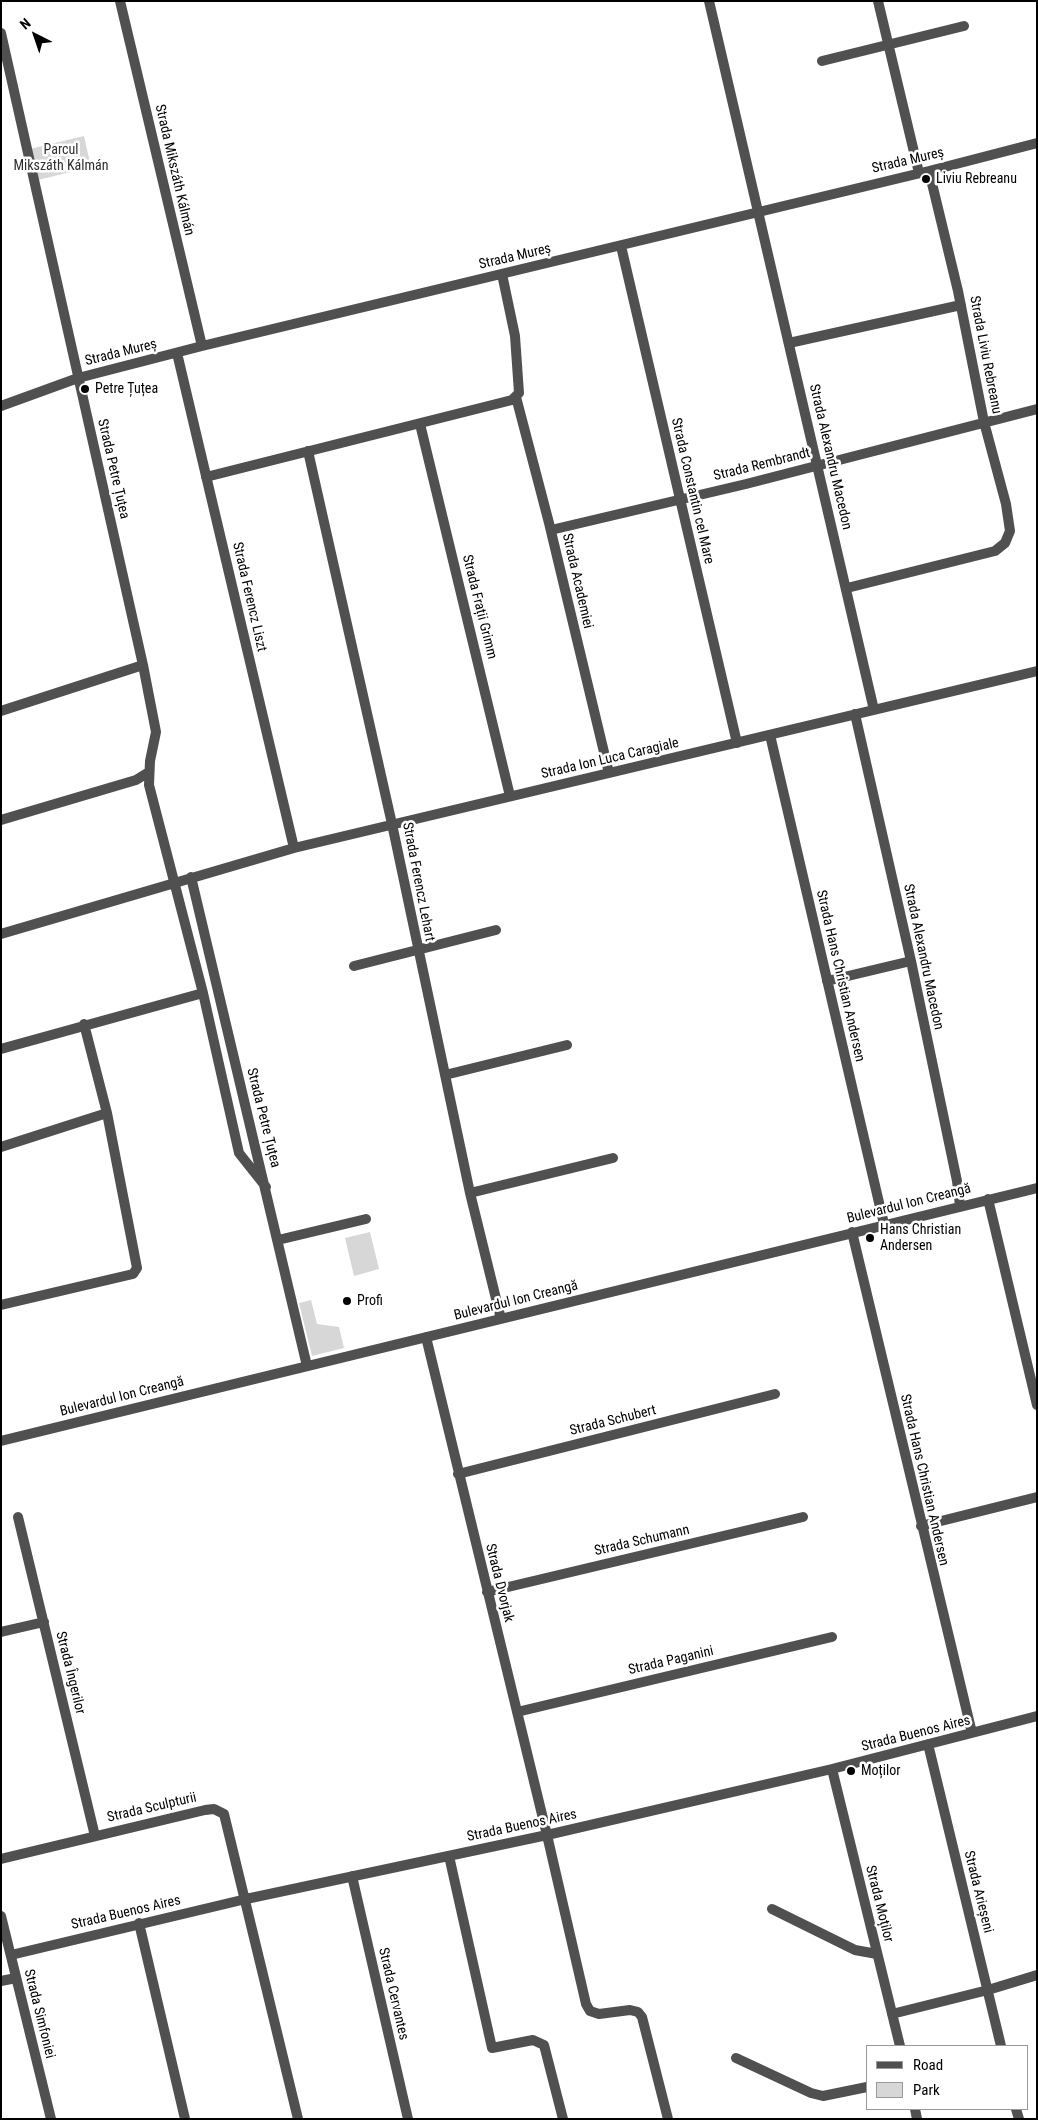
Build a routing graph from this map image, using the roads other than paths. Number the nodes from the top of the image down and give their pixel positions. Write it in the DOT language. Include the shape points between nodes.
graph roads {
  1 [pos="120,1"];
  2 [pos="709,1"];
  3 [pos="878,1"];
  4 [pos="964,26"];
  5 [pos="1,33"];
  6 [pos="888,44"];
  7 [pos="822,61"];
  8 [pos="1037,144"];
  9 [pos="924,172"];
  10 [pos="758,211"];
  11 [pos="621,246"];
  12 [pos="502,274"];
  13 [pos="960,305"];
  14 [pos="789,343"];
  15 [pos="202,346"];
  16 [pos="176,353"];
  17 [pos="78,378"];
  18 [pos="516,397"];
  19 [pos="1,406"];
  20 [pos="1037,408"];
  21 [pos="984,422"];
  22 [pos="420,424"];
  23 [pos="308,451"];
  24 [pos="819,466"];
  25 [pos="206,477"];
  26 [pos="680,499"];
  27 [pos="551,530"];
  28 [pos="847,588"];
  29 [pos="144,664"];
  30 [pos="1037,671"];
  31 [pos="1,710"];
  32 [pos="874,710"];
  33 [pos="855,714"];
  34 [pos="770,735"];
  35 [pos="737,743"];
  36 [pos="149,772"];
  37 [pos="609,773"];
  38 [pos="510,796"];
  39 [pos="1,820"];
  40 [pos="392,824"];
  41 [pos="294,848"];
  42 [pos="191,877"];
  43 [pos="174,882"];
  44 [pos="496,930"];
  45 [pos="1,934"];
  46 [pos="418,950"];
  47 [pos="911,961"];
  48 [pos="354,966"];
  49 [pos="827,981"];
  50 [pos="204,998"];
  51 [pos="220,1000"];
  52 [pos="84,1024"];
  53 [pos="567,1045"];
  54 [pos="1,1049"];
  55 [pos="445,1075"];
  56 [pos="107,1113"];
  57 [pos="1,1147"];
  58 [pos="613,1158"];
  59 [pos="266,1187"];
  60 [pos="1037,1188"];
  61 [pos="470,1193"];
  62 [pos="988,1199"];
  63 [pos="960,1206"];
  64 [pos="366,1219"];
  65 [pos="884,1224"];
  66 [pos="852,1232"];
  67 [pos="278,1240"];
  68 [pos="1,1305"];
  69 [pos="501,1319"];
  70 [pos="426,1337"];
  71 [pos="307,1366"];
  72 [pos="775,1394"];
  73 [pos="1037,1405"];
  74 [pos="1,1441"];
  75 [pos="458,1474"];
  76 [pos="1037,1497"];
  77 [pos="18,1517"];
  78 [pos="803,1518"];
  79 [pos="921,1526"];
  80 [pos="487,1592"];
  81 [pos="44,1622"];
  82 [pos="1,1632"];
  83 [pos="832,1637"];
  84 [pos="517,1712"];
  85 [pos="1037,1716"];
  86 [pos="972,1733"];
  87 [pos="928,1744"];
  88 [pos="832,1769"];
  89 [pos="548,1835"];
  90 [pos="95,1836"];
  91 [pos="449,1856"];
  92 [pos="1,1859"];
  93 [pos="352,1876"];
  94 [pos="246,1899"];
  95 [pos="772,1909"];
  96 [pos="1,1916"];
  97 [pos="139,1923"];
  98 [pos="877,1954"];
  99 [pos="11,1955"];
  100 [pos="1037,1975"];
  101 [pos="16,1978"];
  102 [pos="1,1981"];
  103 [pos="988,1990"];
  104 [pos="892,2014"];
  105 [pos="900,2045"];
  106 [pos="1001,2045"];
  107 [pos="736,2058"];
  108 [pos="866,2087"];
  109 [pos="51,2119"];
  110 [pos="185,2119"];
  111 [pos="298,2119"];
  112 [pos="408,2119"];
  113 [pos="563,2119"];
  114 [pos="668,2119"];
  1 -- 15 [label="street, Strada Mikszáth Kálmán"];
  2 -- 10 [label="street, Strada Alexandru Macedon"];
  3 -- 6 [label="street, Strada Liviu Rebreanu"];
  4 -- 6 [label="street"];
  5 -- 17 [label="street, Strada Petre Țuțea"];
  6 -- 7 [label="street"];
  6 -- 9 [label="street, Strada Liviu Rebreanu"];
  8 -- 9 [label="street, Strada Mureș"];
  9 -- 10 [label="street, Strada Mureș"];
  9 -- 13 [label="street, Strada Liviu Rebreanu"];
  10 -- 11 [label="street, Strada Mureș"];
  10 -- 14 [label="street, Strada Alexandru Macedon"];
  11 -- 12 [label="street, Strada Mureș"];
  11 -- 26 [label="street, Strada Constantin cel Mare"];
  12 -- 15 [label="street, Strada Mureș"];
  12 -- 18 [label="street, Strada Academiei" via="515,336"];
  13 -- 14 [label="street"];
  13 -- 21 [label="street, Strada Liviu Rebreanu"];
  14 -- 24 [label="street, Strada Alexandru Macedon"];
  15 -- 16 [label="street, Strada Mureș"];
  16 -- 17 [label="street, Strada Mureș"];
  16 -- 25 [label="street, Strada Ferencz Liszt"];
  17 -- 19 [label="street, Strada Mureș"];
  17 -- 29 [label="street, Strada Petre Țuțea"];
  18 -- 22 [label="street"];
  18 -- 27 [label="street, Strada Academiei"];
  20 -- 21 [label="street, Strada Rembrandt"];
  21 -- 24 [label="street, Strada Rembrandt"];
  21 -- 28 [label="street, Strada Liviu Rebreanu" via="1006,504 1010,531 1005,543 995,551"];
  22 -- 23 [label="street"];
  22 -- 38 [label="street, Strada Frații Grimm"];
  23 -- 25 [label="street"];
  23 -- 40 [label="street, Strada Ferencz Lehart"];
  24 -- 26 [label="street, Strada Rembrandt"];
  24 -- 28 [label="street, Strada Alexandru Macedon"];
  25 -- 41 [label="street, Strada Ferencz Liszt"];
  26 -- 27 [label="street, Strada Rembrandt"];
  26 -- 35 [label="street, Strada Constantin cel Mare"];
  27 -- 37 [label="street, Strada Academiei"];
  28 -- 32 [label="street, Strada Alexandru Macedon"];
  29 -- 31 [label="street"];
  29 -- 36 [label="street, Strada Petre Țuțea" via="156,732"];
  30 -- 32 [label="street, Strada Ion Luca Caragiale"];
  32 -- 33 [label="street, Strada Ion Luca Caragiale"];
  33 -- 34 [label="street, Strada Ion Luca Caragiale"];
  33 -- 47 [label="street, Strada Alexandru Macedon"];
  34 -- 35 [label="street, Strada Ion Luca Caragiale"];
  34 -- 49 [label="street, Strada Hans Christian Andersen"];
  35 -- 37 [label="street, Strada Ion Luca Caragiale"];
  36 -- 39 [label="street" via="136,780"];
  36 -- 43 [label="street, Strada Petre Țuțea" via="149,784"];
  37 -- 38 [label="street, Strada Ion Luca Caragiale"];
  38 -- 40 [label="street, Strada Ion Luca Caragiale"];
  40 -- 41 [label="street, Strada Ion Luca Caragiale"];
  40 -- 46 [label="street, Strada Ferencz Lehart"];
  41 -- 42 [label="street, Strada Ion Luca Caragiale"];
  42 -- 43 [label="street, Strada Ion Luca Caragiale"];
  42 -- 51 [label="street, Strada Petre Țuțea"];
  43 -- 45 [label="street, Strada Ion Luca Caragiale"];
  43 -- 50 [label="street, Strada Petre Țuțea"];
  44 -- 46 [label="street"];
  46 -- 48 [label="street"];
  46 -- 55 [label="street, Strada Ferencz Lehart"];
  47 -- 49 [label="street"];
  47 -- 63 [label="street, Strada Alexandru Macedon"];
  49 -- 65 [label="street, Strada Hans Christian Andersen"];
  50 -- 51 [label="street"];
  50 -- 52 [label="street"];
  50 -- 59 [label="street, Strada Petre Țuțea" via="239,1153"];
  51 -- 59 [label="street, Strada Petre Țuțea"];
  52 -- 54 [label="street"];
  52 -- 56 [label="street"];
  53 -- 55 [label="street"];
  55 -- 61 [label="street, Strada Ferencz Lehart"];
  56 -- 57 [label="street"];
  56 -- 68 [label="street" via="137,1268 133,1274"];
  58 -- 61 [label="street"];
  59 -- 67 [label="street, Strada Petre Țuțea"];
  60 -- 62 [label="street, Bulevardul Ion Creangă"];
  61 -- 69 [label="street, Strada Ferencz Lehart"];
  62 -- 63 [label="street, Bulevardul Ion Creangă"];
  62 -- 73 [label="street"];
  63 -- 65 [label="street, Bulevardul Ion Creangă"];
  64 -- 67 [label="street"];
  65 -- 66 [label="street, Bulevardul Ion Creangă"];
  66 -- 69 [label="street, Bulevardul Ion Creangă"];
  66 -- 79 [label="street, Strada Hans Christian Andersen"];
  67 -- 71 [label="street, Strada Petre Țuțea"];
  69 -- 70 [label="street, Bulevardul Ion Creangă"];
  70 -- 71 [label="street, Bulevardul Ion Creangă"];
  70 -- 75 [label="street, Strada Dvorjak"];
  71 -- 74 [label="street, Bulevardul Ion Creangă"];
  72 -- 75 [label="street, Strada Schubert"];
  75 -- 80 [label="street, Strada Dvorjak"];
  76 -- 79 [label="street"];
  77 -- 81 [label="street, Strada Îngerilor"];
  78 -- 80 [label="street, Strada Schumann"];
  79 -- 86 [label="street, Strada Hans Christian Andersen"];
  80 -- 84 [label="street, Strada Dvorjak"];
  81 -- 82 [label="street"];
  81 -- 90 [label="street, Strada Îngerilor"];
  83 -- 84 [label="street, Strada Paganini"];
  84 -- 89 [label="street, Strada Dvorjak"];
  85 -- 86 [label="street, Strada Buenos Aires"];
  86 -- 87 [label="street, Strada Buenos Aires"];
  87 -- 88 [label="street, Strada Buenos Aires"];
  87 -- 103 [label="street, Strada Arieșeni"];
  88 -- 89 [label="street, Strada Buenos Aires"];
  88 -- 98 [label="street, Strada Moților"];
  89 -- 91 [label="street, Strada Buenos Aires"];
  89 -- 114 [label="street, Strada Dvorjak" via="586,2004 590,2011 599,2014 638,2012"];
  90 -- 92 [label="street, Strada Sculpturii"];
  90 -- 94 [label="street, Strada Sculpturii" via="205,1810 220,1812 227,1818"];
  91 -- 93 [label="street, Strada Buenos Aires"];
  91 -- 113 [label="street" via="492,2048 533,2040 544,2045"];
  93 -- 94 [label="street, Strada Buenos Aires"];
  93 -- 112 [label="street, Strada Cervantes"];
  94 -- 97 [label="street, Strada Buenos Aires"];
  94 -- 111 [label="street, Strada Sculpturii"];
  95 -- 98 [label="street" via="855,1950"];
  96 -- 99 [label="street, Strada Simfoniei"];
  97 -- 99 [label="street, Strada Buenos Aires"];
  97 -- 110 [label="street"];
  98 -- 104 [label="street, Strada Moților"];
  99 -- 101 [label="street, Strada Simfoniei"];
  100 -- 103 [label="street"];
  101 -- 102 [label="street"];
  101 -- 109 [label="street, Strada Simfoniei"];
  103 -- 104 [label="street"];
  103 -- 106 [label="street, Strada Arieșeni"];
  104 -- 105 [label="street, Strada Moților"];
  107 -- 108 [label="street" via="823,2096"];
}
